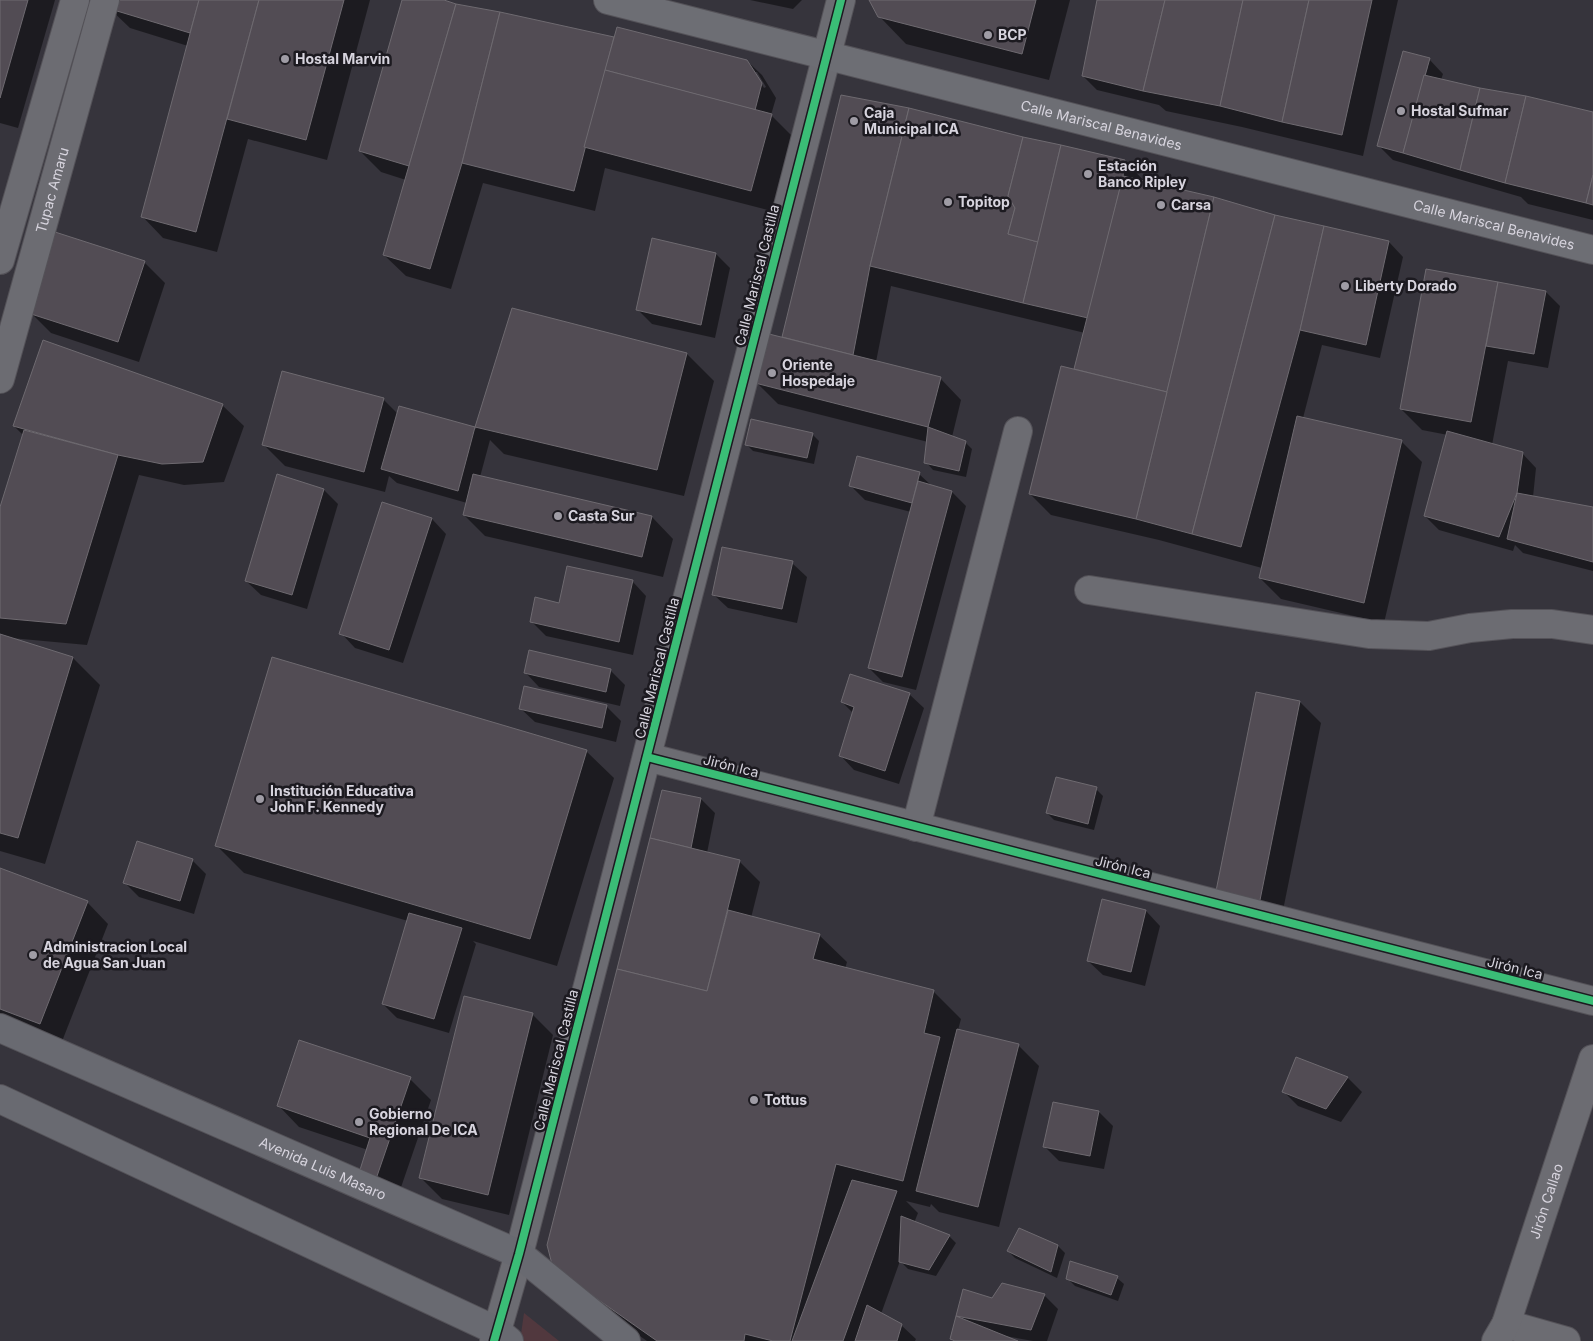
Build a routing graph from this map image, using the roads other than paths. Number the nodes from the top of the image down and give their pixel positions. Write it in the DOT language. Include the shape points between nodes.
graph roads {
  1 [pos="74,0"];
  2 [pos="105,0"];
  3 [pos="608,0"];
  4 [pos="841,0"];
  5 [pos="827,55"];
  6 [pos="1593,250"];
  7 [pos="0,260"];
  8 [pos="0,379"];
  9 [pos="1018,431"];
  10 [pos="1089,590"];
  11 [pos="1593,630"];
  12 [pos="647,757"];
  13 [pos="916,826"];
  14 [pos="1593,1002"];
  15 [pos="0,1028"];
  16 [pos="1593,1059"];
  17 [pos="0,1099"];
  18 [pos="519,1254"];
  19 [pos="1501,1333"];
  20 [pos="500,1338"];
  21 [pos="626,1341"];
  22 [pos="1566,1341"];
  1 -- 7 [label="street"];
  2 -- 8 [label="street, Tupac Amaru"];
  3 -- 5 [label="main road, Calle Mariscal Benavides"];
  4 -- 5 [label="street, Calle Mariscal Castilla"];
  5 -- 6 [label="main road, Calle Mariscal Benavides"];
  5 -- 12 [label="street, Calle Mariscal Castilla"];
  9 -- 13 [label="street"];
  10 -- 11 [label="street" via="1370,634 1429,636 1512,624 1552,624"];
  12 -- 13 [label="street, Jirón Ica"];
  12 -- 18 [label="street, Calle Mariscal Castilla"];
  13 -- 14 [label="street, Jirón Ica"];
  15 -- 18 [label="highway, Avenida Luis Masaro"];
  16 -- 19 [label="street, Jirón Callao"];
  17 -- 20 [label="highway"];
  18 -- 20 [label="street, Calle Mariscal Castilla"];
  18 -- 21 [label="highway, Avenida Luis Masaro"];
  19 -- 22 [label="street"];
}
